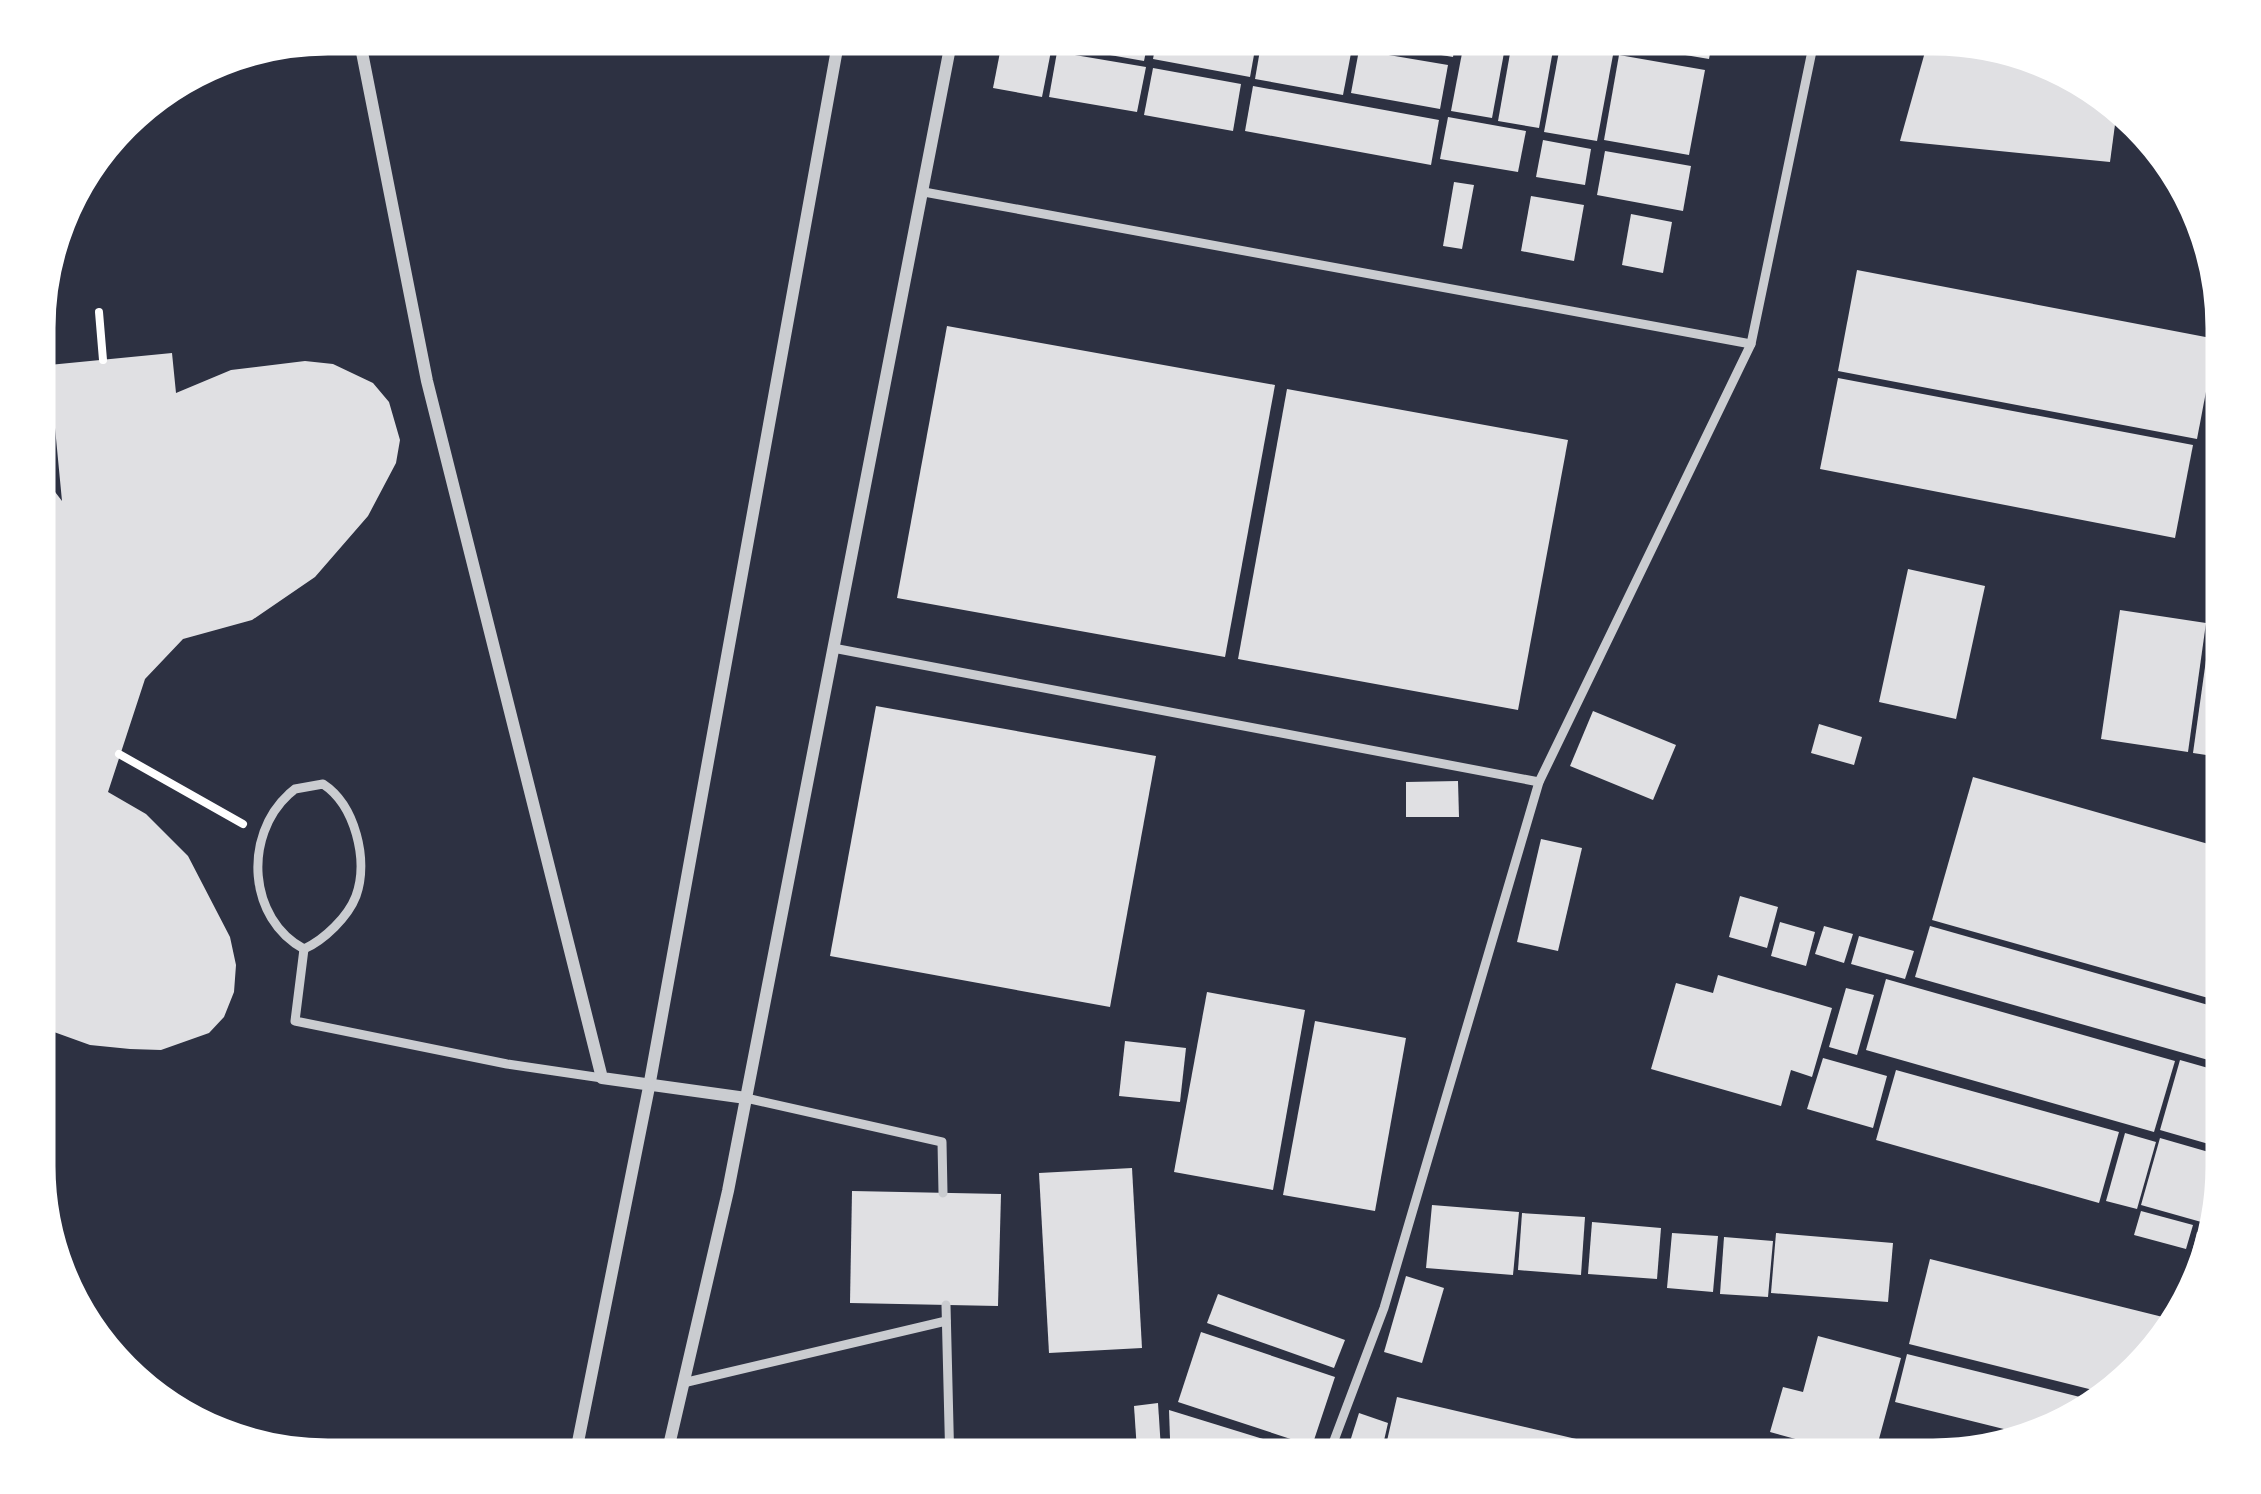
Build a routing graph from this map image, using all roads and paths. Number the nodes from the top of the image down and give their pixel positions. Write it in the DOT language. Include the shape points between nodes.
graph roads {
  1 [pos="1813,48"];
  2 [pos="360,49"];
  3 [pos="837,49"];
  4 [pos="950,49"];
  5 [pos="924,192"];
  6 [pos="99,312"];
  7 [pos="1751,344"];
  8 [pos="103,360"];
  9 [pos="833,648"];
  10 [pos="119,754"];
  11 [pos="1539,782"];
  12 [pos="262,835"];
  13 [pos="304,949"];
  14 [pos="602,1078"];
  15 [pos="649,1087"];
  16 [pos="746,1098"];
  17 [pos="944,1193"];
  18 [pos="946,1305"];
  19 [pos="946,1321"];
  20 [pos="683,1383"];
  21 [pos="1332,1445"];
  22 [pos="577,1446"];
  23 [pos="669,1446"];
  24 [pos="949,1446"];
  1 -- 7 [label="lane"];
  2 -- 14 [label="street" via="427,381"];
  3 -- 15 [label="street"];
  4 -- 5 [label="street"];
  5 -- 7 [label="lane"];
  5 -- 9 [label="street"];
  6 -- 8 [label="path"];
  7 -- 11 [label="lane"];
  9 -- 11 [label="lane"];
  9 -- 16 [label="street"];
  10 -- 12 [label="path"];
  11 -- 21 [label="lane" via="1384,1308"];
  12 -- 13 [label="lane" via="258,886 265,910"];
  12 -- 13 [label="lane" via="283,800 304,787 330,788 350,819 360,866 356,896"];
  13 -- 14 [label="lane" via="295,1021"];
  14 -- 15 [label="street"];
  15 -- 16 [label="street"];
  15 -- 22 [label="street"];
  16 -- 17 [label="lane" via="942,1142"];
  16 -- 20 [label="street"];
  18 -- 19 [label="lane"];
  19 -- 20 [label="lane"];
  19 -- 24 [label="lane"];
  20 -- 23 [label="street"];
}
